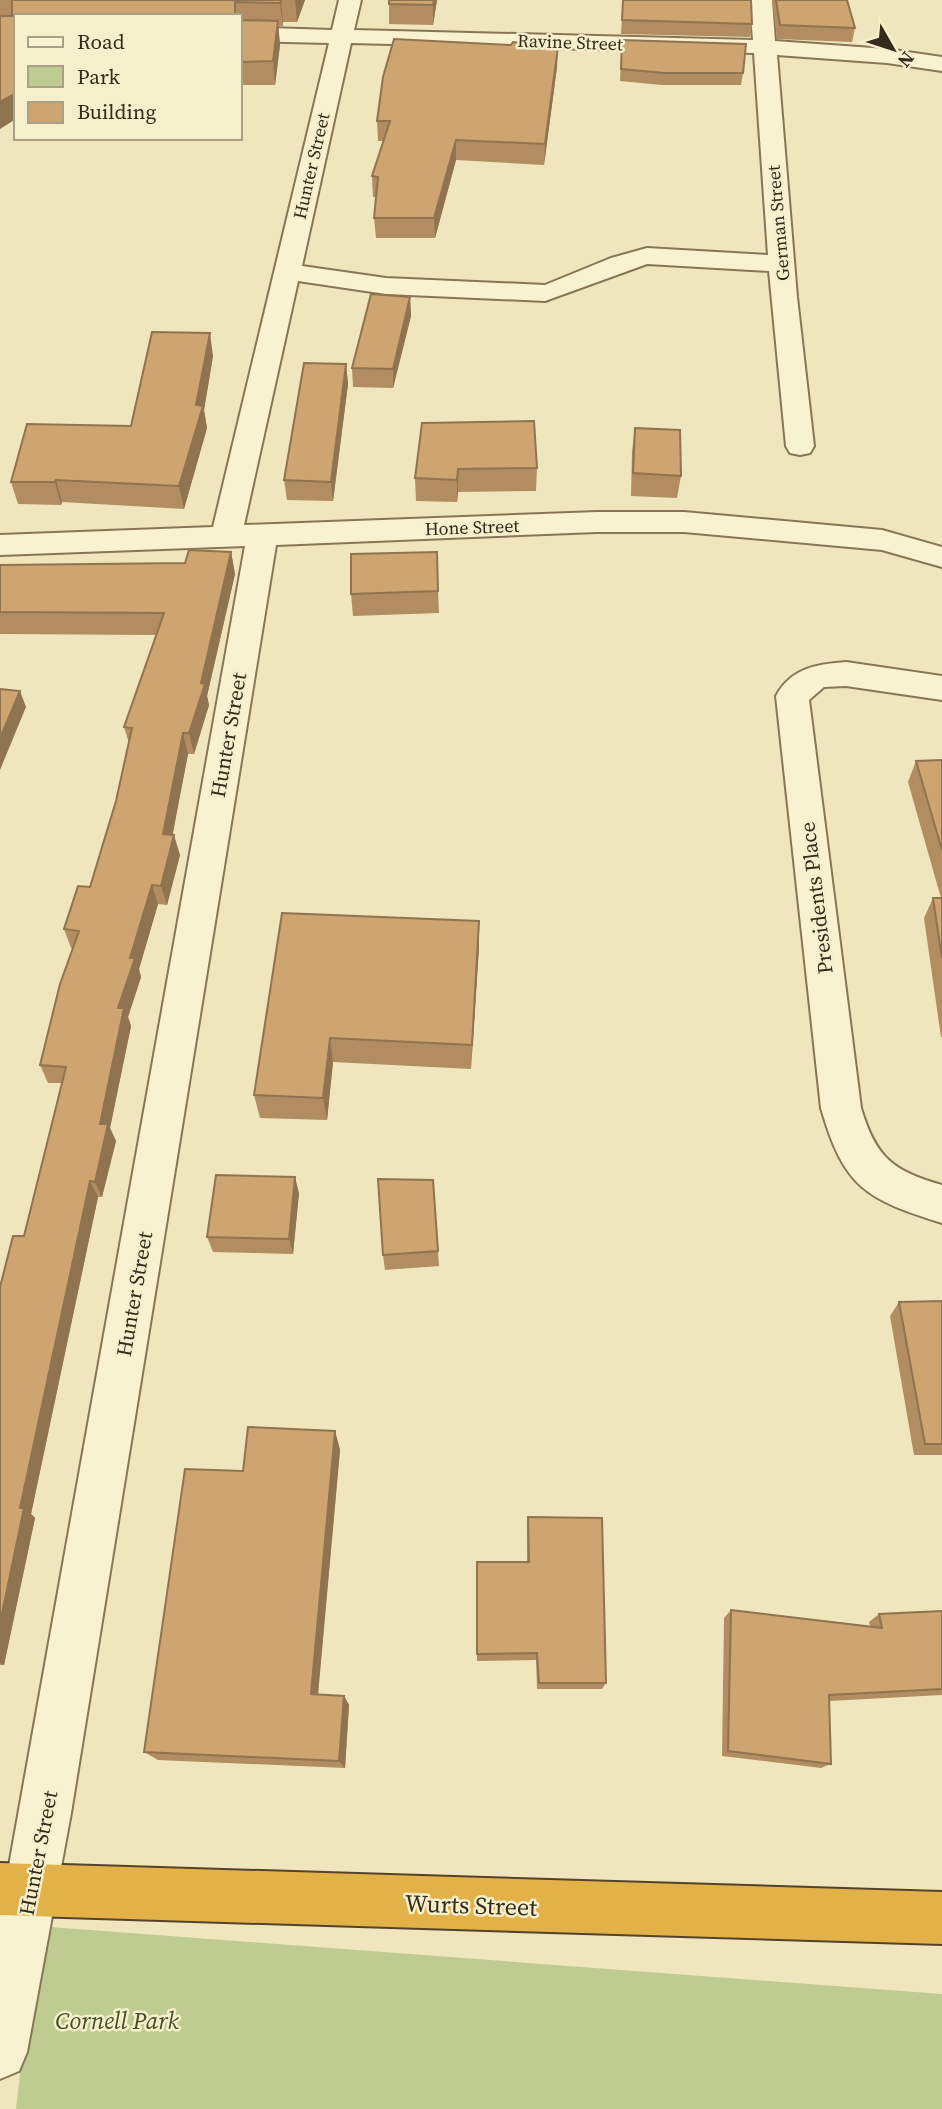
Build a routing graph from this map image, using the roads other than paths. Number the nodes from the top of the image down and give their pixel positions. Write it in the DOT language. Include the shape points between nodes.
graph roads {
  1 [pos="350,0"];
  2 [pos="761,0"];
  3 [pos="242,34"];
  4 [pos="342,36"];
  5 [pos="765,47"];
  6 [pos="942,64"];
  7 [pos="781,264"];
  8 [pos="287,272"];
  9 [pos="800,446"];
  10 [pos="244,536"];
  11 [pos="0,545"];
  12 [pos="942,557"];
  13 [pos="942,688"];
  14 [pos="942,1204"];
  15 [pos="16,1889"];
  16 [pos="942,1918"];
  17 [pos="0,2052"];
  1 -- 4 [label="street, Hunter Street"];
  2 -- 5 [label="street, German Street"];
  3 -- 4 [label="street, Ravine Street"];
  4 -- 5 [label="street, Ravine Street"];
  4 -- 8 [label="street, Hunter Street"];
  5 -- 6 [label="street, Ravine Street"];
  5 -- 7 [label="street, German Street"];
  7 -- 8 [label="street" via="647,256 629,259 565,290 545,293 386,286"];
  7 -- 9 [label="street, German Street"];
  8 -- 10 [label="street, Hunter Street"];
  10 -- 11 [label="street, Hone Street"];
  10 -- 12 [label="street, Hone Street" via="684,522 882,540"];
  10 -- 15 [label="street, Hunter Street"];
  13 -- 14 [label="street, Presidents Place" via="846,674 816,676 792,696 841,1108 850,1144 867,1171 895,1189"];
  15 -- 16 [label="highway, Wurts Street"];
  15 -- 17 [label="street, Hunter Street"];
}
